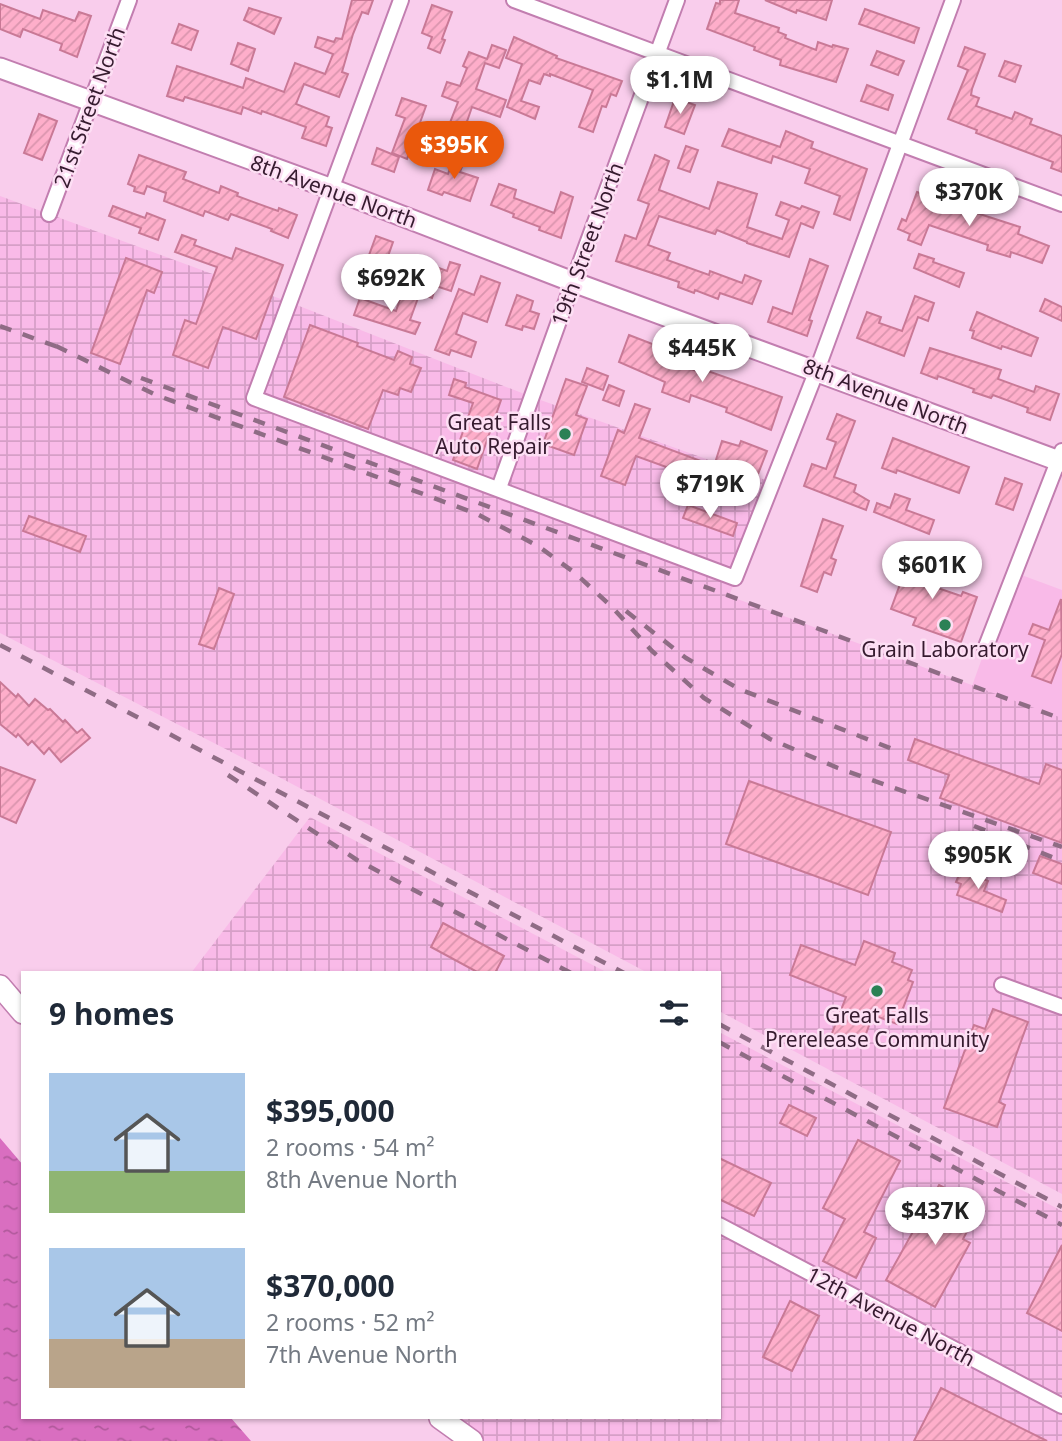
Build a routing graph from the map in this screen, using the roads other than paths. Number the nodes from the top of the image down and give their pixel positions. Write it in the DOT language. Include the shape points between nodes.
graph roads {
  1 [pos="128,0"];
  2 [pos="401,0"];
  3 [pos="514,0"];
  4 [pos="677,0"];
  5 [pos="953,0"];
  6 [pos="657,54"];
  7 [pos="0,68"];
  8 [pos="91,103"];
  9 [pos="901,145"];
  10 [pos="332,189"];
  11 [pos="1062,204"];
  12 [pos="48,214"];
  13 [pos="573,282"];
  14 [pos="817,370"];
  15 [pos="1061,458"];
  16 [pos="499,488"];
  17 [pos="985,649"];
  18 [pos="1002,985"];
  19 [pos="0,986"];
  20 [pos="1062,1007"];
  21 [pos="21,1011"];
  22 [pos="721,1226"];
  23 [pos="1062,1406"];
  24 [pos="441,1419"];
  25 [pos="472,1441"];
  1 -- 8 [label="street, 21st Street North"];
  2 -- 10 [label="street"];
  3 -- 6 [label="street"];
  4 -- 6 [label="street, 19th Street North"];
  5 -- 9 [label="street"];
  6 -- 9 [label="street"];
  6 -- 13 [label="street, 19th Street North"];
  7 -- 8 [label="street, 8th Avenue North"];
  8 -- 10 [label="street, 8th Avenue North"];
  8 -- 12 [label="street, 21st Street North"];
  9 -- 11 [label="street"];
  9 -- 14 [label="street"];
  10 -- 13 [label="street, 8th Avenue North"];
  10 -- 16 [label="street" via="254,398"];
  13 -- 14 [label="street, 8th Avenue North"];
  13 -- 16 [label="street, 19th Street North"];
  14 -- 15 [label="street, 8th Avenue North"];
  14 -- 16 [label="street" via="735,578"];
  15 -- 17 [label="street"];
  18 -- 20 [label="street"];
  19 -- 21 [label="main road"];
  22 -- 23 [label="street, 12th Avenue North"];
  24 -- 25 [label="main road"];
}
